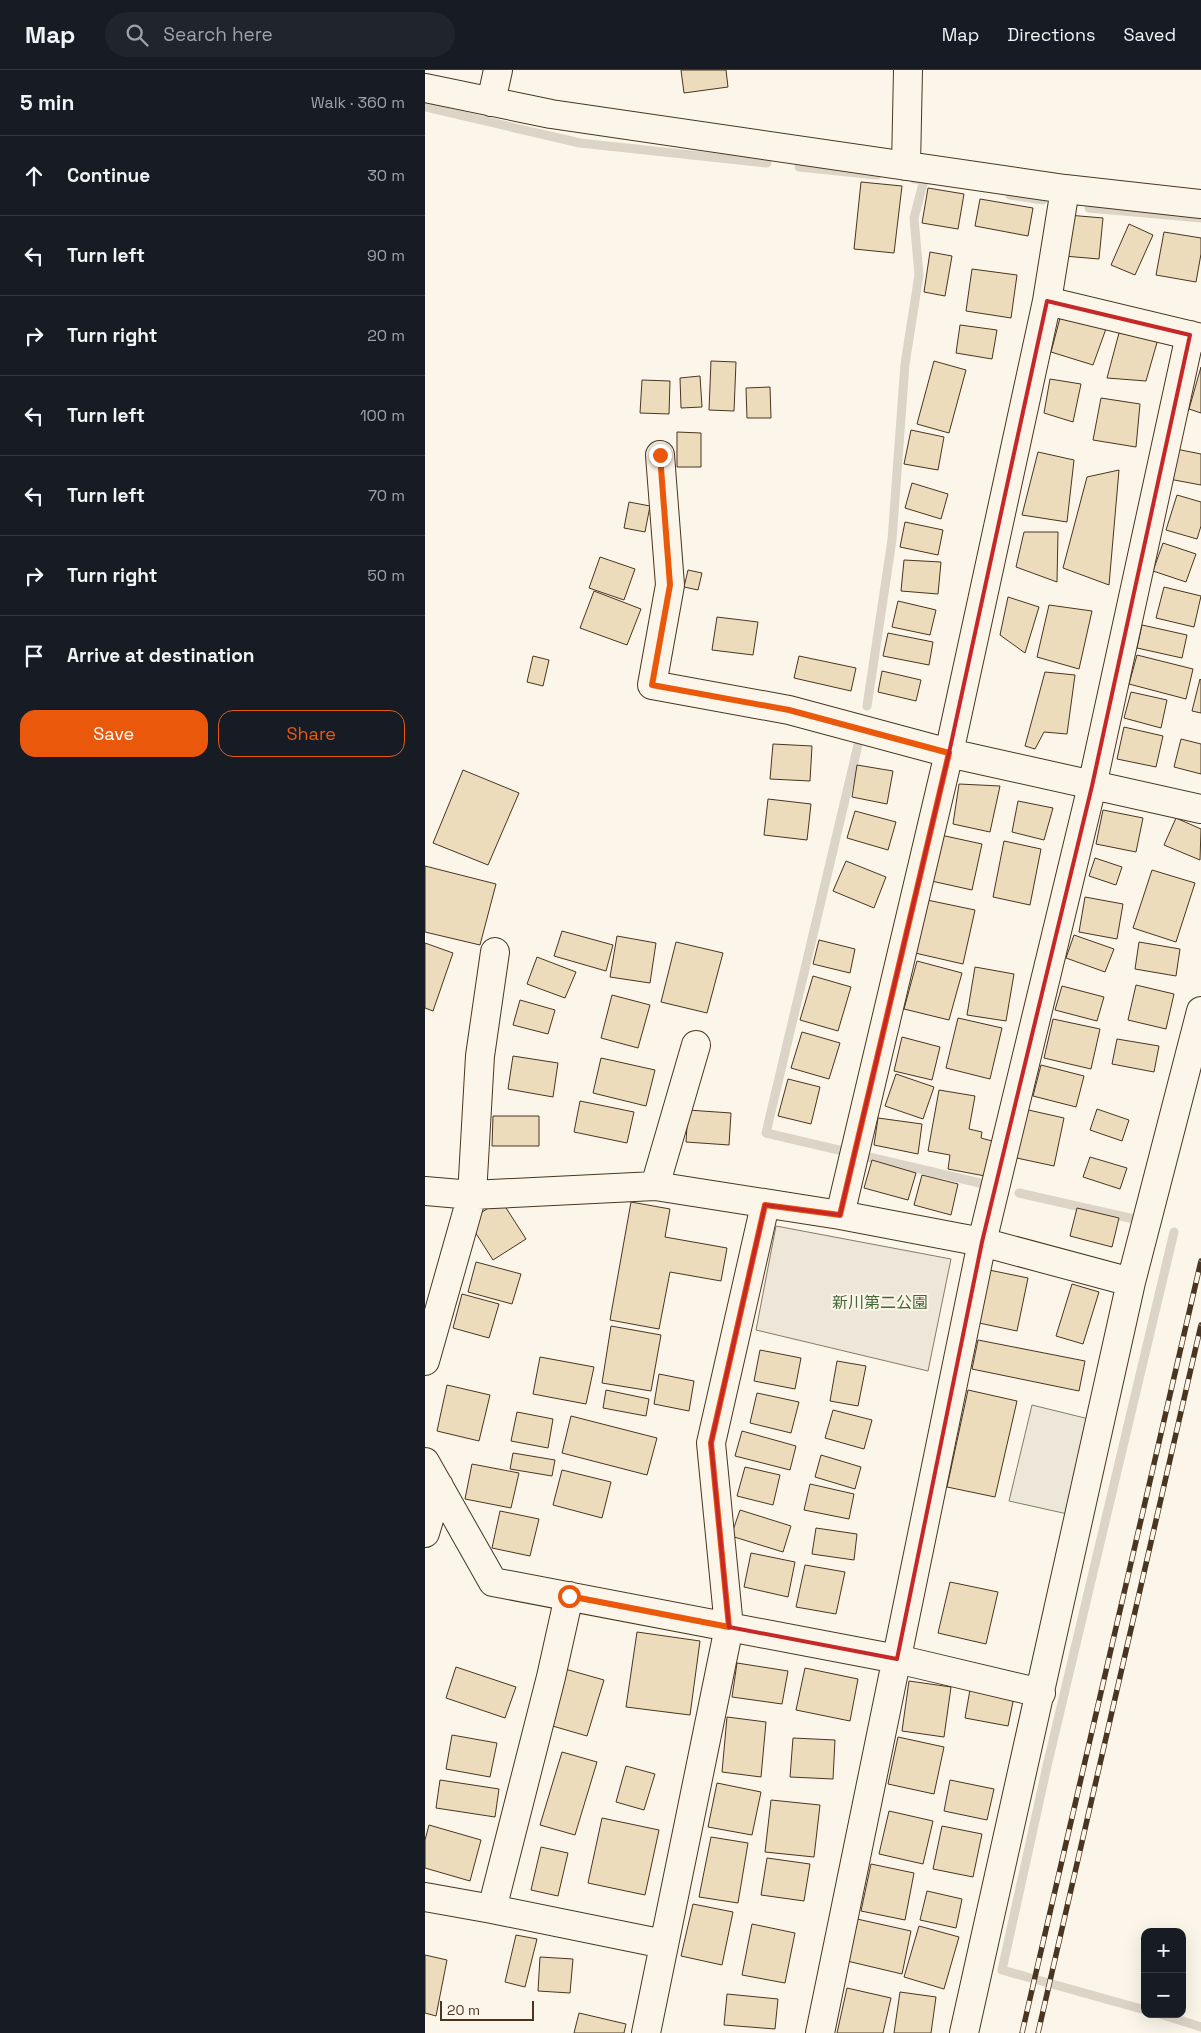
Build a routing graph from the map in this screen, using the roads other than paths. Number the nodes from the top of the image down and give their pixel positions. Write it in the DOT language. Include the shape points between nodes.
graph roads {
  1 [pos="498,70"];
  2 [pos="908,70"];
  3 [pos="425,88"];
  4 [pos="491,102"];
  5 [pos="906,166"];
  6 [pos="1065,189"];
  7 [pos="1201,204"];
  8 [pos="1047,301"];
  9 [pos="1196,336"];
  10 [pos="660,455"];
  11 [pos="949,753"];
  12 [pos="1092,786"];
  13 [pos="1201,809"];
  14 [pos="495,952"];
  15 [pos="1201,1011"];
  16 [pos="696,1045"];
  17 [pos="655,1186"];
  18 [pos="425,1191"];
  19 [pos="472,1195"];
  20 [pos="765,1205"];
  21 [pos="840,1215"];
  22 [pos="982,1242"];
  23 [pos="1131,1282"];
  24 [pos="425,1361"];
  25 [pos="425,1462"];
  26 [pos="439,1486"];
  27 [pos="425,1533"];
  28 [pos="569,1596"];
  29 [pos="729,1627"];
  30 [pos="897,1660"];
  31 [pos="1041,1693"];
  32 [pos="425,1898"];
  33 [pos="492,1909"];
  34 [pos="664,1944"];
  35 [pos="646,2033"];
  36 [pos="820,2033"];
  37 [pos="964,2033"];
  1 -- 4 [label="street"];
  2 -- 5 [label="street"];
  3 -- 4 [label="street"];
  4 -- 5 [label="street" via="551,114"];
  5 -- 6 [label="street"];
  6 -- 7 [label="street"];
  6 -- 8 [label="street"];
  8 -- 9 [label="street"];
  8 -- 11 [label="street"];
  9 -- 12 [label="street"];
  10 -- 11 [label="street" via="670,585 652,685 789,710"];
  11 -- 12 [label="street"];
  11 -- 21 [label="street"];
  12 -- 13 [label="street"];
  12 -- 22 [label="street"];
  14 -- 19 [label="street" via="481,1056"];
  15 -- 23 [label="street"];
  16 -- 17 [label="street"];
  17 -- 19 [label="street"];
  17 -- 20 [label="street"];
  18 -- 19 [label="street"];
  19 -- 24 [label="street"];
  20 -- 21 [label="street"];
  20 -- 29 [label="street" via="711,1443"];
  21 -- 22 [label="street"];
  22 -- 23 [label="street"];
  22 -- 30 [label="street"];
  23 -- 31 [label="street"];
  25 -- 26 [label="street"];
  26 -- 27 [label="street"];
  26 -- 28 [label="street" via="493,1582"];
  28 -- 29 [label="street"];
  28 -- 33 [label="street"];
  29 -- 30 [label="street"];
  29 -- 34 [label="street"];
  30 -- 31 [label="street"];
  30 -- 36 [label="street"];
  31 -- 37 [label="street"];
  32 -- 33 [label="street"];
  33 -- 34 [label="street"];
  34 -- 35 [label="street"];
}
